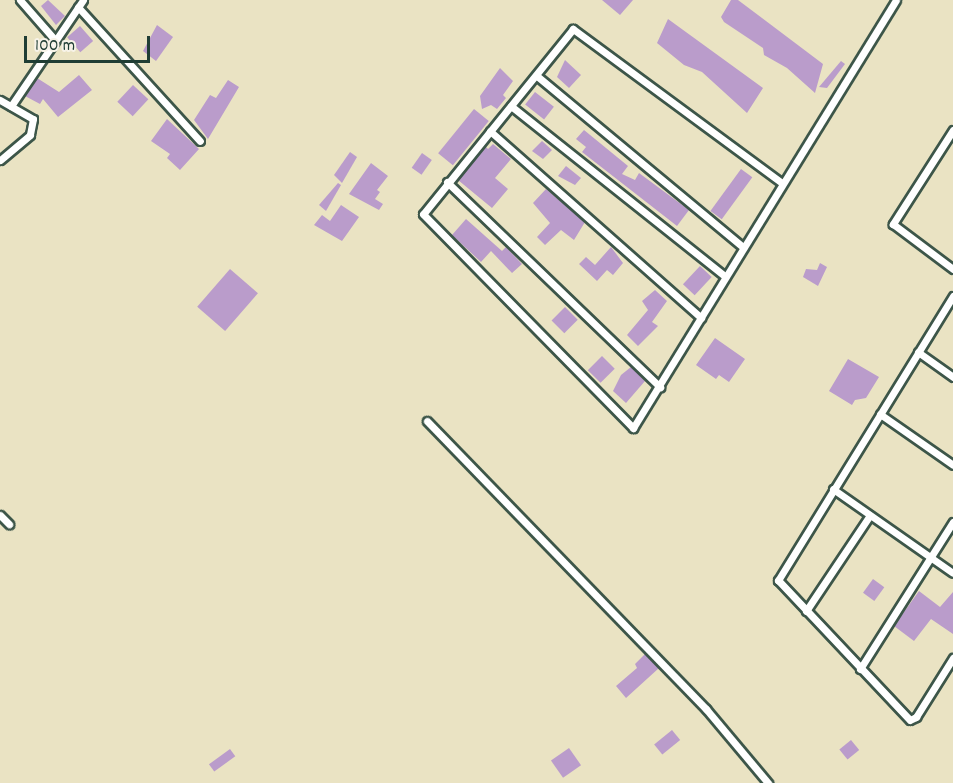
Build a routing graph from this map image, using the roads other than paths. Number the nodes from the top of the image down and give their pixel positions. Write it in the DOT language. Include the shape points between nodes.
graph roads {
  1 [pos="20,0"];
  2 [pos="83,0"];
  3 [pos="896,0"];
  4 [pos="78,7"];
  5 [pos="56,40"];
  6 [pos="537,76"];
  7 [pos="0,100"];
  8 [pos="10,106"];
  9 [pos="511,106"];
  10 [pos="953,130"];
  11 [pos="490,131"];
  12 [pos="200,141"];
  13 [pos="0,160"];
  14 [pos="447,182"];
  15 [pos="782,183"];
  16 [pos="742,247"];
  17 [pos="953,269"];
  18 [pos="725,276"];
  19 [pos="953,296"];
  20 [pos="701,318"];
  21 [pos="918,352"];
  22 [pos="953,377"];
  23 [pos="660,387"];
  24 [pos="880,414"];
  25 [pos="427,421"];
  26 [pos="953,465"];
  27 [pos="833,489"];
  28 [pos="0,515"];
  29 [pos="870,515"];
  30 [pos="953,522"];
  31 [pos="9,524"];
  32 [pos="930,558"];
  33 [pos="953,573"];
  34 [pos="806,611"];
  35 [pos="953,658"];
  36 [pos="860,669"];
  37 [pos="768,783"];
  1 -- 5 [label="street"];
  2 -- 4 [label="street"];
  3 -- 15 [label="street"];
  4 -- 5 [label="street"];
  4 -- 12 [label="street"];
  5 -- 8 [label="street"];
  6 -- 9 [label="street"];
  6 -- 15 [label="street" via="573,29 579,30"];
  6 -- 16 [label="street"];
  7 -- 8 [label="street"];
  8 -- 13 [label="street" via="28,114 33,128"];
  9 -- 11 [label="street"];
  9 -- 18 [label="street"];
  10 -- 17 [label="street" via="893,224"];
  11 -- 14 [label="street"];
  11 -- 20 [label="street"];
  14 -- 23 [label="street"];
  14 -- 23 [label="street" via="424,209 427,220 630,428 637,426"];
  15 -- 16 [label="street"];
  16 -- 18 [label="street"];
  18 -- 20 [label="street"];
  19 -- 21 [label="street"];
  20 -- 23 [label="street"];
  21 -- 22 [label="street"];
  21 -- 24 [label="street"];
  24 -- 26 [label="street"];
  24 -- 27 [label="street"];
  25 -- 37 [label="street" via="706,709"];
  27 -- 29 [label="street"];
  27 -- 34 [label="street" via="778,580"];
  28 -- 31 [label="street"];
  29 -- 32 [label="street"];
  29 -- 34 [label="street"];
  30 -- 32 [label="street"];
  32 -- 33 [label="street"];
  32 -- 36 [label="street"];
  34 -- 36 [label="street"];
  35 -- 36 [label="street" via="916,717 910,720"];
}
